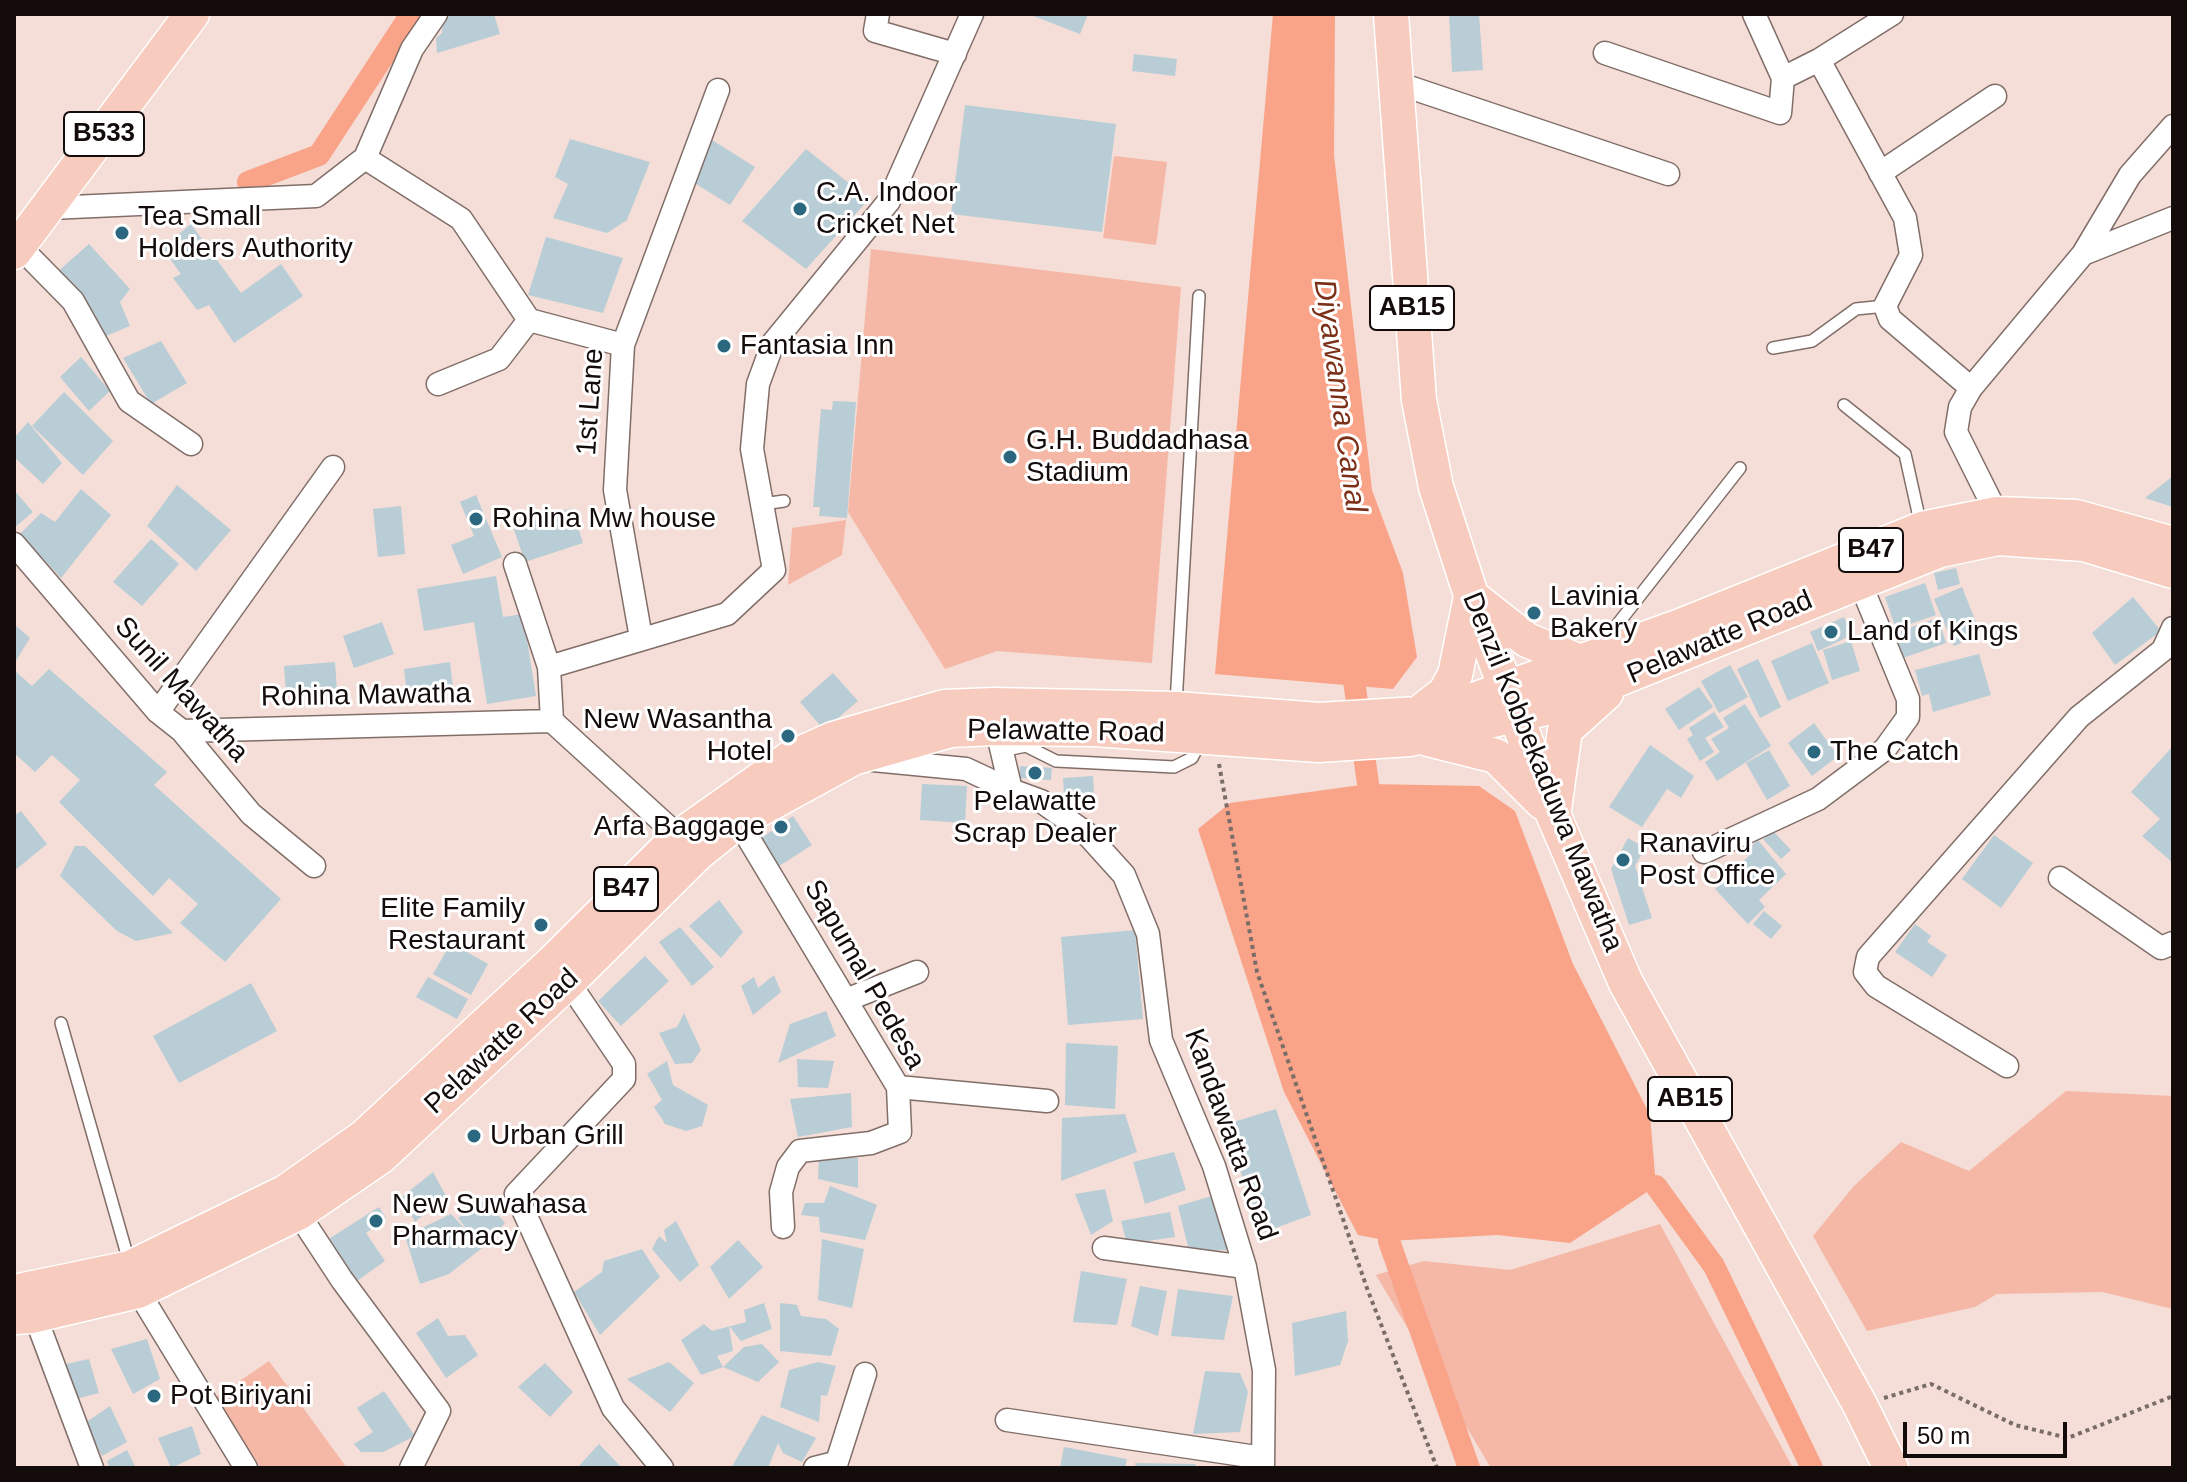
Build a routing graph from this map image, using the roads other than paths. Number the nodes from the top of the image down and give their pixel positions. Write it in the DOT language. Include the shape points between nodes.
graph roads {
  1 [pos="192,14"];
  2 [pos="436,14"];
  3 [pos="878,14"];
  4 [pos="972,14"];
  5 [pos="1391,14"];
  6 [pos="1754,14"];
  7 [pos="1892,14"];
  8 [pos="1605,53"];
  9 [pos="955,54"];
  10 [pos="1819,60"];
  11 [pos="1783,78"];
  12 [pos="1394,82"];
  13 [pos="718,90"];
  14 [pos="1995,96"];
  15 [pos="2173,126"];
  16 [pos="365,158"];
  17 [pos="1880,173"];
  18 [pos="1668,174"];
  19 [pos="2173,218"];
  20 [pos="26,230"];
  21 [pos="2083,254"];
  22 [pos="1199,296"];
  23 [pos="1885,306"];
  24 [pos="529,320"];
  25 [pos="623,345"];
  26 [pos="1773,348"];
  27 [pos="438,384"];
  28 [pos="1971,388"];
  29 [pos="1844,405"];
  30 [pos="191,444"];
  31 [pos="333,467"];
  32 [pos="1740,468"];
  33 [pos="1997,526"];
  34 [pos="1922,529"];
  35 [pos="14,544"];
  36 [pos="2173,544"];
  37 [pos="515,564"];
  38 [pos="2173,571"];
  39 [pos="1859,580"];
  40 [pos="1471,595"];
  41 [pos="2173,628"];
  42 [pos="641,638"];
  43 [pos="1585,661"];
  44 [pos="549,667"];
  45 [pos="1620,680"];
  46 [pos="1511,703"];
  47 [pos="1176,709"];
  48 [pos="158,712"];
  49 [pos="552,721"];
  50 [pos="1414,726"];
  51 [pos="1009,727"];
  52 [pos="182,731"];
  53 [pos="1318,732"];
  54 [pos="853,758"];
  55 [pos="1011,790"];
  56 [pos="1553,814"];
  57 [pos="738,821"];
  58 [pos="688,845"];
  59 [pos="1704,852"];
  60 [pos="314,866"];
  61 [pos="2060,878"];
  62 [pos="2173,943"];
  63 [pos="561,971"];
  64 [pos="917,972"];
  65 [pos="846,1000"];
  66 [pos="61,1023"];
  67 [pos="2007,1066"];
  68 [pos="898,1087"];
  69 [pos="1047,1101"];
  70 [pos="298,1213"];
  71 [pos="783,1227"];
  72 [pos="1104,1248"];
  73 [pos="1245,1267"];
  74 [pos="134,1279"];
  75 [pos="22,1304"];
  76 [pos="865,1374"];
  77 [pos="1007,1420"];
  78 [pos="1263,1463"];
  79 [pos="84,1465"];
  80 [pos="828,1466"];
  81 [pos="246,1468"];
  82 [pos="411,1468"];
  83 [pos="662,1468"];
  84 [pos="1891,1468"];
  1 -- 20 [label="main road, B533"];
  2 -- 16 [label="street" via="412,49"];
  3 -- 9 [label="street" via="875,31"];
  4 -- 9 [label="street"];
  5 -- 12 [label="main road, Denzil Kobbekaduwa Mawatha / AB15"];
  6 -- 11 [label="street"];
  7 -- 10 [label="street"];
  8 -- 11 [label="street" via="1780,113"];
  9 -- 42 [label="street" via="889,201 773,343 758,384 752,449 773,502 774,570 727,614"];
  10 -- 11 [label="street"];
  10 -- 17 [label="street"];
  12 -- 18 [label="street"];
  12 -- 40 [label="main road, Denzil Kobbekaduwa Mawatha / AB15" via="1419,400 1436,487"];
  13 -- 25 [label="street, 1st Lane"];
  14 -- 17 [label="street"];
  15 -- 21 [label="street" via="2130,175"];
  16 -- 20 [label="street" via="316,196"];
  16 -- 24 [label="street" via="461,219"];
  17 -- 23 [label="street" via="1905,218 1911,255"];
  19 -- 21 [label="street"];
  20 -- 30 [label="street" via="129,401"];
  21 -- 28 [label="street"];
  22 -- 47 [label="lane"];
  23 -- 26 [label="lane" via="1856,309 1812,341"];
  23 -- 28 [label="street" via="1890,319"];
  24 -- 25 [label="street"];
  24 -- 27 [label="street" via="499,359"];
  25 -- 42 [label="street, 1st Lane" via="615,490"];
  28 -- 33 [label="street" via="1960,407 1956,432"];
  29 -- 34 [label="lane" via="1905,454"];
  31 -- 48 [label="street"];
  32 -- 43 [label="lane"];
  33 -- 34 [label="main road, Pelawatte Road / B47"];
  33 -- 36 [label="main road, Pelawatte Road / B47" via="2076,517"];
  33 -- 38 [label="main road, Pelawatte Road / B47" via="2084,544"];
  33 -- 39 [label="main road, Pelawatte Road / B47"];
  34 -- 43 [label="main road, Pelawatte Road / B47"];
  35 -- 48 [label="street, Sunil Mawatha"];
  37 -- 44 [label="street"];
  39 -- 45 [label="main road, Pelawatte Road / B47"];
  39 -- 59 [label="street" via="1908,699 1908,717 1885,749 1818,799"];
  40 -- 43 [label="main road" via="1527,640"];
  40 -- 46 [label="main road, Denzil Kobbekaduwa Mawatha / AB15"];
  40 -- 50 [label="main road" via="1455,675"];
  41 -- 67 [label="street" via="2163,650 2079,717 1868,957 1865,972 1876,986"];
  42 -- 44 [label="street"];
  43 -- 46 [label="main road, Pelawatte Road / B47"];
  44 -- 49 [label="street"];
  45 -- 46 [label="main road, Pelawatte Road / B47"];
  45 -- 56 [label="main road" via="1565,730"];
  46 -- 50 [label="main road, Pelawatte Road / B47"];
  46 -- 56 [label="main road, Denzil Kobbekaduwa Mawatha / AB15"];
  47 -- 51 [label="main road, Pelawatte Road / B47"];
  47 -- 53 [label="main road, Pelawatte Road / B47"];
  48 -- 52 [label="street, Sunil Mawatha"];
  49 -- 52 [label="street, Rohina Mawatha"];
  49 -- 58 [label="street"];
  50 -- 53 [label="main road, Pelawatte Road / B47"];
  50 -- 56 [label="main road" via="1496,756"];
  51 -- 53 [label="main road, Pelawatte Road / B47" via="1211,737"];
  51 -- 54 [label="main road, Pelawatte Road / B47" via="951,730"];
  51 -- 55 [label="street"];
  51 -- 58 [label="main road, Pelawatte Road / B47" via="944,707 833,739 789,759"];
  52 -- 60 [label="street, Sunil Mawatha" via="251,814"];
  54 -- 55 [label="street, Kandawatta Road" via="966,769"];
  54 -- 57 [label="main road, Pelawatte Road / B47"];
  55 -- 73 [label="street, Kandawatta Road" via="1041,801 1086,833 1124,875 1148,934 1161,1040 1214,1166"];
  56 -- 84 [label="main road, Denzil Kobbekaduwa Mawatha / AB15" via="1626,983"];
  57 -- 58 [label="main road, Pelawatte Road / B47"];
  57 -- 65 [label="street, Sapumal Pedesa"];
  58 -- 63 [label="main road, Pelawatte Road / B47"];
  61 -- 62 [label="street" via="2161,948"];
  63 -- 70 [label="main road, Pelawatte Road / B47" via="380,1157"];
  63 -- 74 [label="main road, Pelawatte Road / B47" via="364,1137 286,1192"];
  63 -- 83 [label="street" via="624,1064 624,1079 516,1194 613,1408"];
  64 -- 65 [label="street"];
  65 -- 68 [label="street, Sapumal Pedesa"];
  66 -- 74 [label="lane"];
  68 -- 69 [label="street"];
  68 -- 71 [label="street, Sapumal Pedesa" via="900,1132 871,1143 800,1151 788,1167 781,1192"];
  70 -- 74 [label="main road, Pelawatte Road / B47"];
  70 -- 82 [label="street" via="439,1411"];
  72 -- 73 [label="street"];
  73 -- 78 [label="street, Kandawatta Road" via="1264,1370"];
  74 -- 75 [label="main road, Pelawatte Road / B47"];
  74 -- 81 [label="street"];
  75 -- 79 [label="street"];
  76 -- 80 [label="street"];
  77 -- 78 [label="street"];
}
